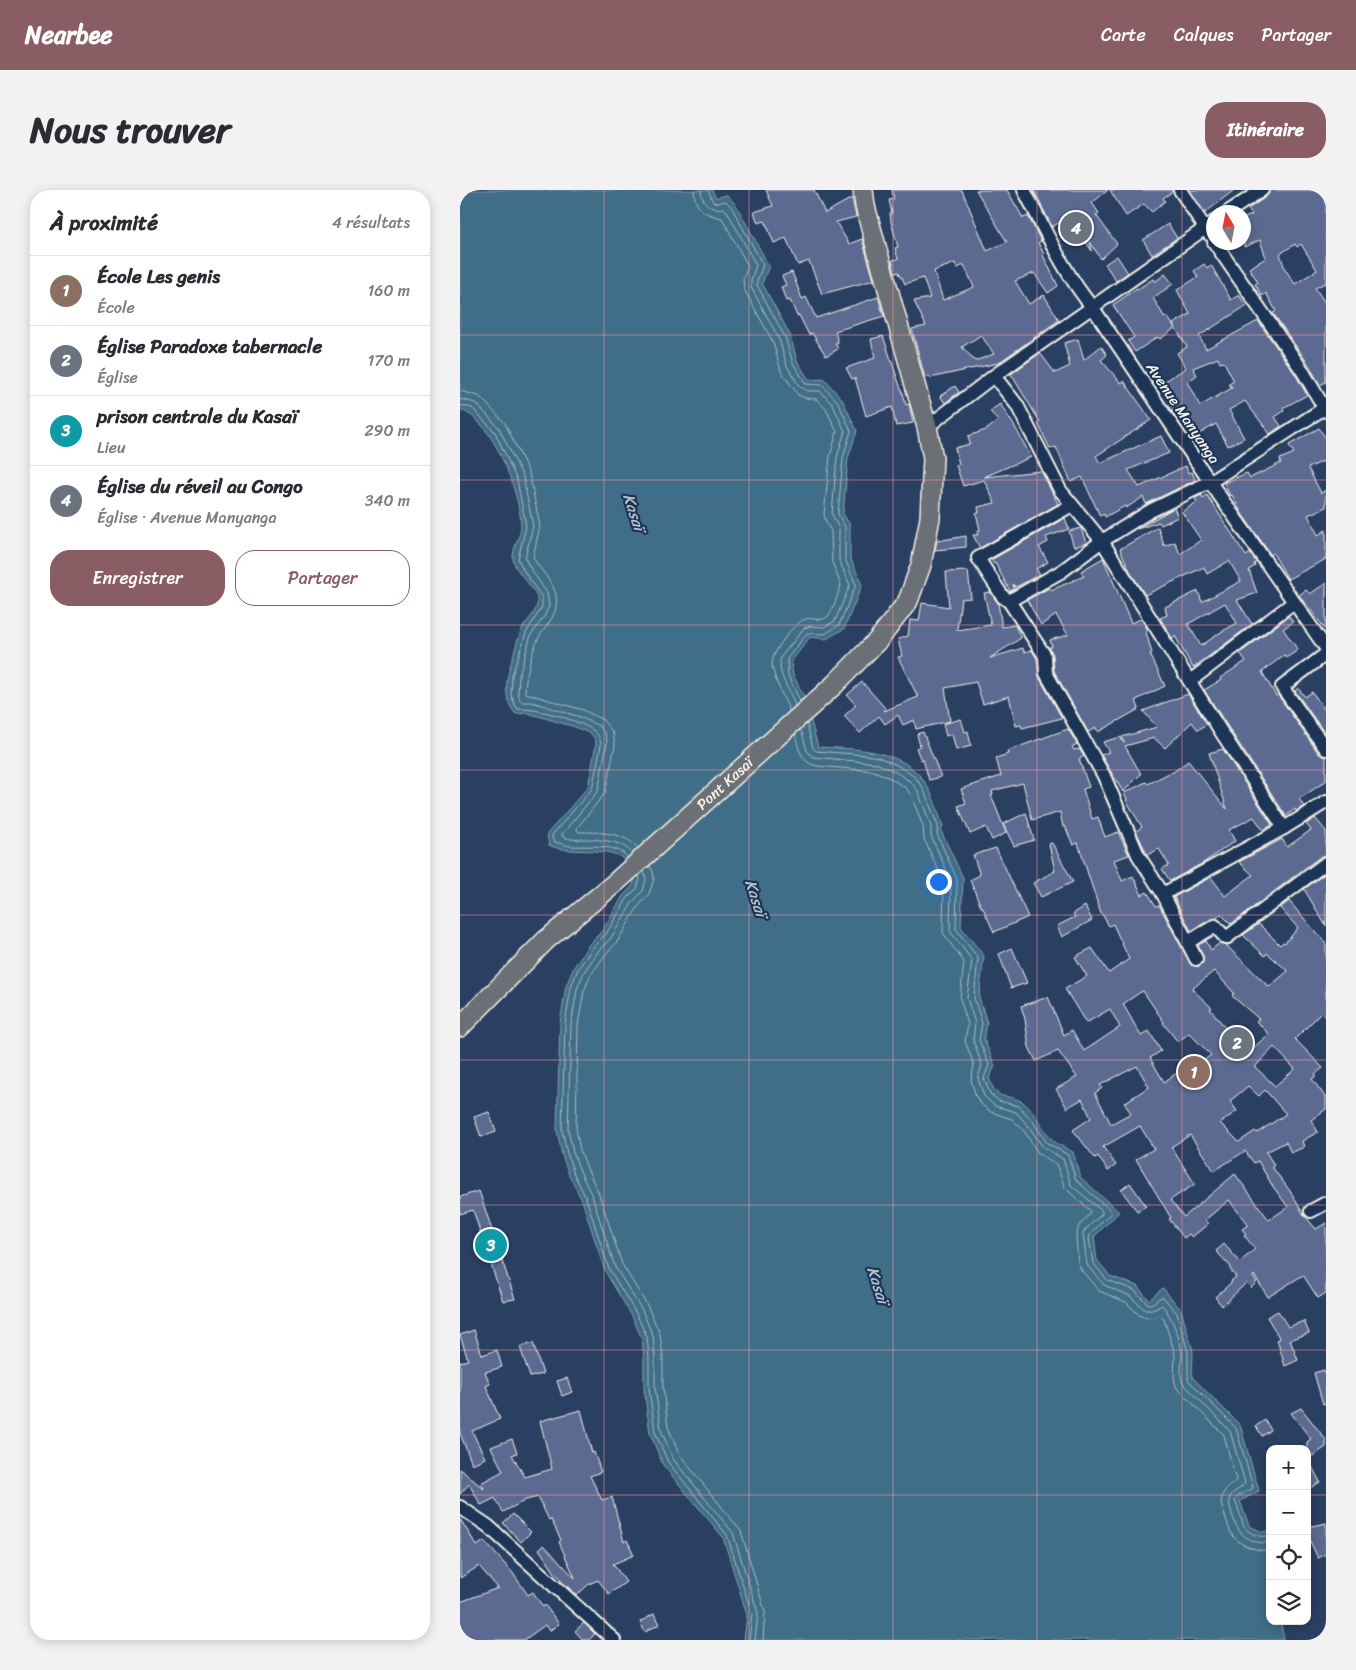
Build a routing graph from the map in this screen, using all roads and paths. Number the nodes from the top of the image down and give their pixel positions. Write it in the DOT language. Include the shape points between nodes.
graph roads {
  1 [pos="863,190"];
  2 [pos="1024,190"];
  3 [pos="1180,190"];
  4 [pos="1262,190"];
  5 [pos="1239,205"];
  6 [pos="1206,221"];
  7 [pos="1206,227"];
  8 [pos="1220,250"];
  9 [pos="1093,308"];
  10 [pos="994,376"];
  11 [pos="1325,409"];
  12 [pos="927,427"];
  13 [pos="1210,482"];
  14 [pos="1072,505"];
  15 [pos="1102,541"];
  16 [pos="1009,601"];
  17 [pos="1294,602"];
  18 [pos="1326,648"];
  19 [pos="1326,654"];
  20 [pos="1190,681"];
  21 [pos="1326,749"];
  22 [pos="1326,802"];
  23 [pos="1284,828"];
  24 [pos="1326,863"];
  25 [pos="1163,894"];
  26 [pos="1188,942"];
  27 [pos="1196,959"];
  28 [pos="460,1027"];
  29 [pos="1326,1203"];
  30 [pos="1311,1211"];
  31 [pos="460,1507"];
  32 [pos="614,1640"];
  1 -- 12 [label="main road, Pont Kasaï"];
  2 -- 9 [label="street, Avenue Manyanga" via="1063,264"];
  3 -- 6 [label="street"];
  4 -- 5 [label="street"];
  7 -- 9 [label="street"];
  8 -- 11 [label="street"];
  9 -- 10 [label="street"];
  9 -- 13 [label="street, Avenue Manyanga"];
  10 -- 12 [label="street"];
  10 -- 14 [label="street" via="1017,405 1060,490"];
  11 -- 13 [label="street"];
  12 -- 28 [label="main road, Pont Kasaï" via="933,458 930,518 921,566 908,601 879,639 834,685 615,883 546,940"];
  13 -- 15 [label="street" via="1150,511"];
  13 -- 17 [label="street, Avenue Manyanga"];
  14 -- 15 [label="street"];
  14 -- 16 [label="street" via="978,558"];
  15 -- 16 [label="street" via="1062,571"];
  15 -- 20 [label="street"];
  16 -- 25 [label="street" via="1045,656 1046,673 1104,776 1138,855"];
  17 -- 18 [label="street, Avenue Manyanga"];
  17 -- 20 [label="street"];
  19 -- 21 [label="street" via="1282,687"];
  20 -- 23 [label="street"];
  22 -- 23 [label="street"];
  23 -- 25 [label="street"];
  24 -- 26 [label="street" via="1226,938 1215,926"];
  25 -- 26 [label="street"];
  26 -- 27 [label="street"];
  29 -- 30 [label="street"];
  31 -- 32 [label="street" via="488,1526"];
}
